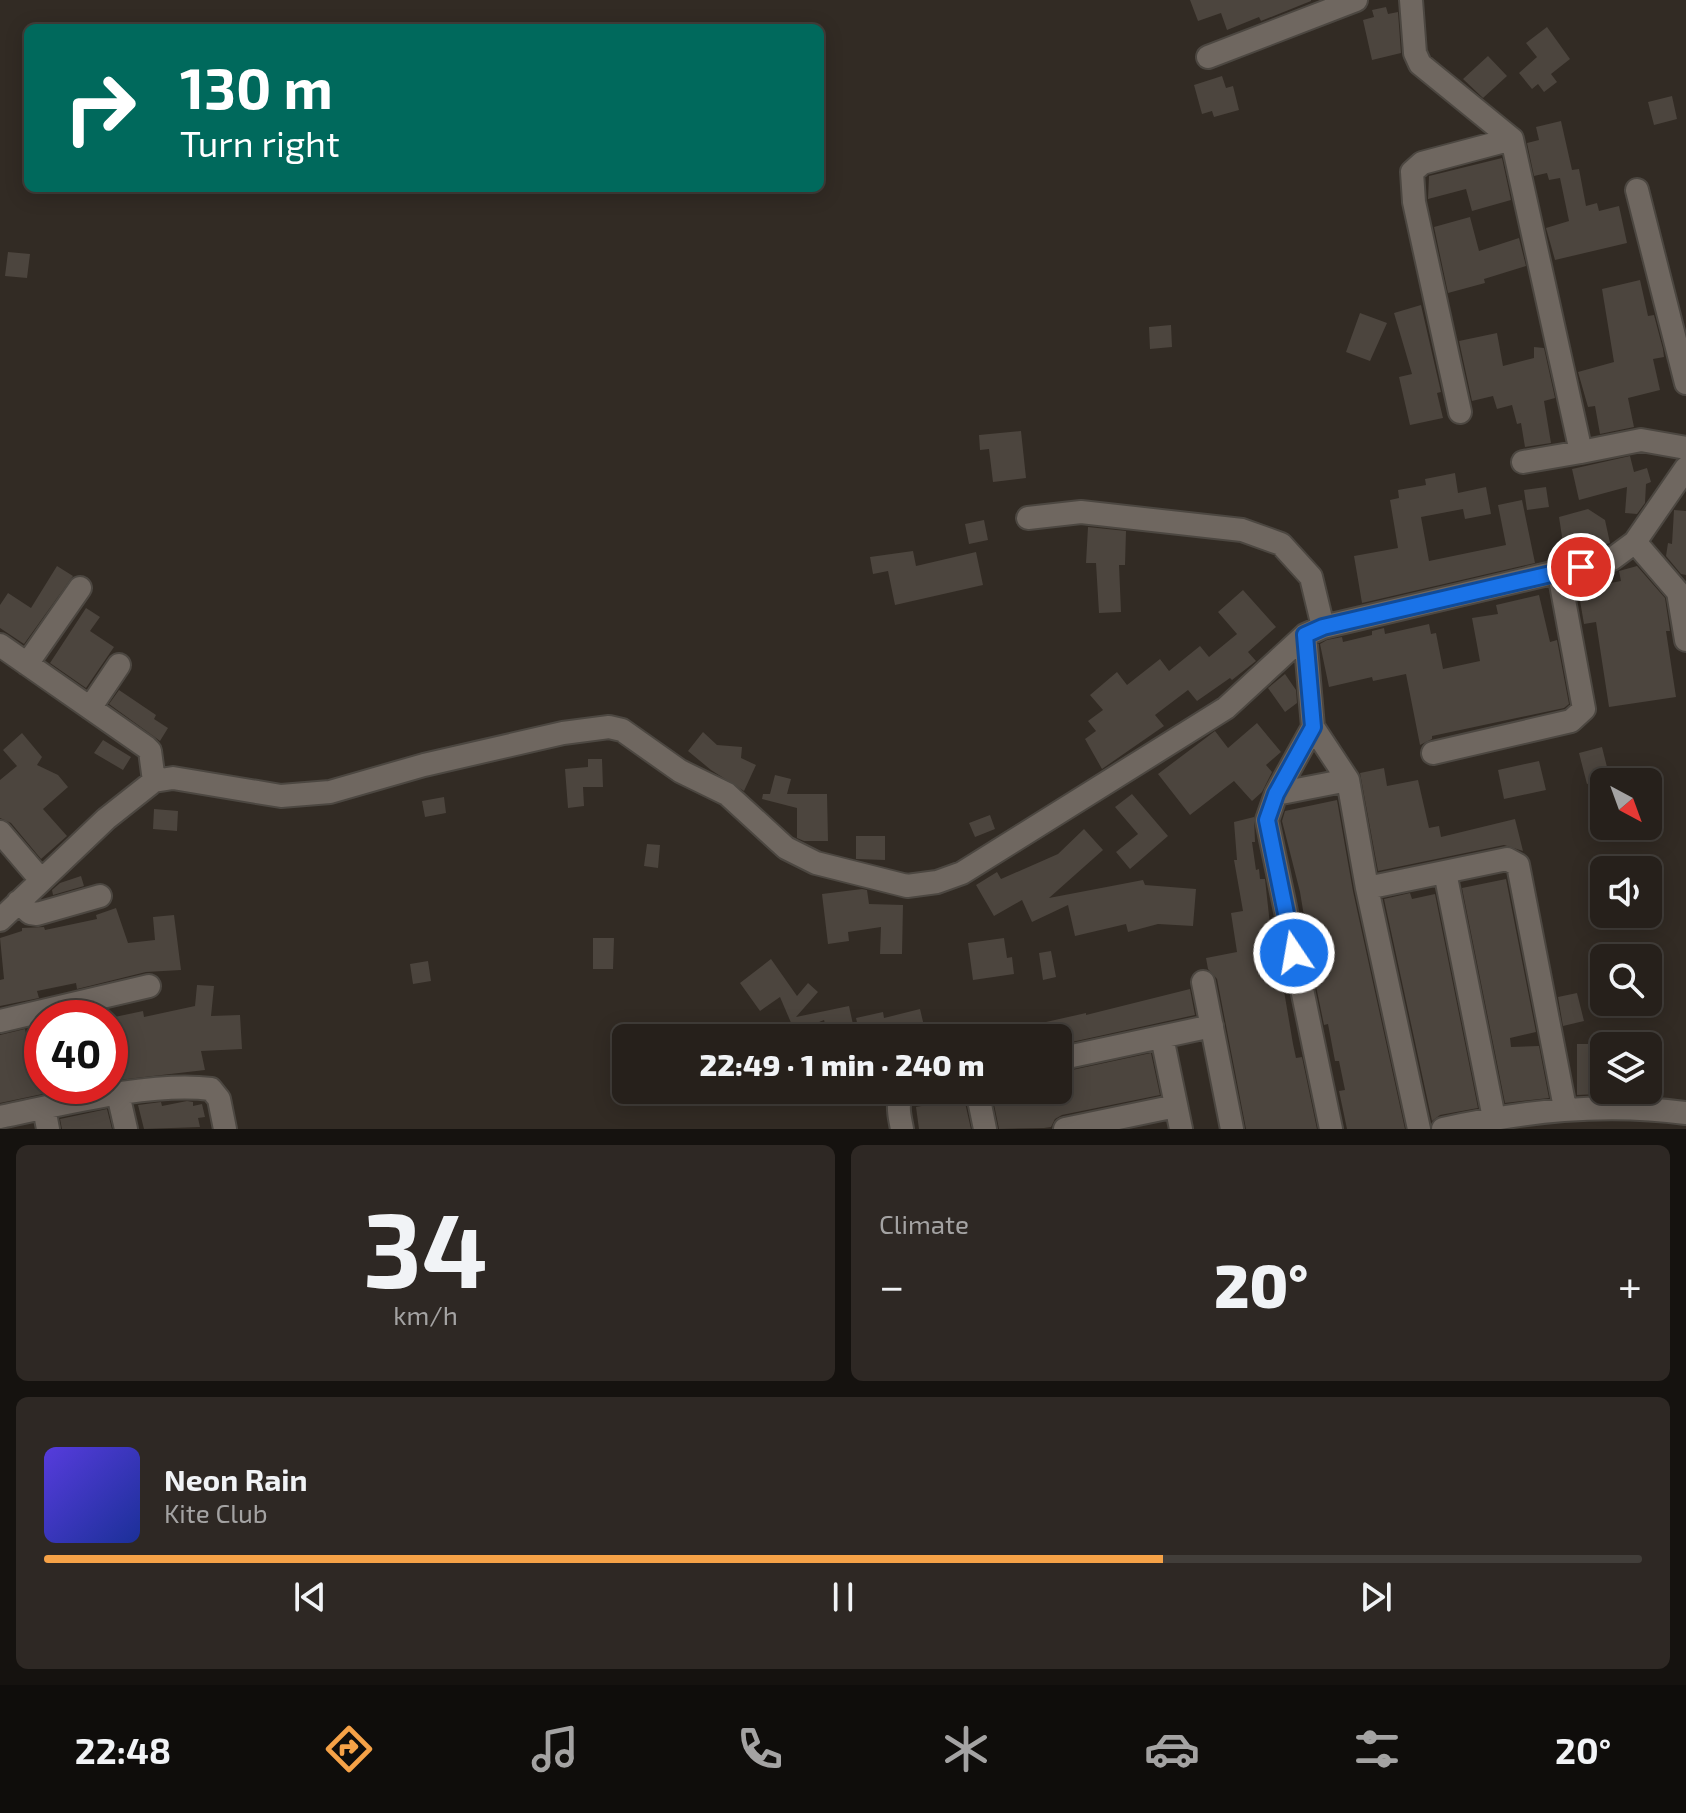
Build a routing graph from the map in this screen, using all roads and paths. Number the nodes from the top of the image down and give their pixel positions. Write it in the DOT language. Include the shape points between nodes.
graph roads {
  1 [pos="1356,0"];
  2 [pos="1411,0"];
  3 [pos="1208,57"];
  4 [pos="1512,139"];
  5 [pos="1637,190"];
  6 [pos="1686,383"];
  7 [pos="1460,412"];
  8 [pos="1686,448"];
  9 [pos="1581,452"];
  10 [pos="1523,462"];
  11 [pos="1686,468"];
  12 [pos="1028,518"];
  13 [pos="1635,542"];
  14 [pos="1559,573"];
  15 [pos="80,588"];
  16 [pos="1314,631"];
  17 [pos="1686,640"];
  18 [pos="0,645"];
  19 [pos="27,664"];
  20 [pos="119,665"];
  21 [pos="90,708"];
  22 [pos="1313,727"];
  23 [pos="1433,753"];
  24 [pos="1348,780"];
  25 [pos="154,781"];
  26 [pos="1276,794"];
  27 [pos="0,832"];
  28 [pos="1445,872"];
  29 [pos="41,880"];
  30 [pos="1367,888"];
  31 [pos="100,896"];
  32 [pos="18,902"];
  33 [pos="0,920"];
  34 [pos="1203,982"];
  35 [pos="149,986"];
  36 [pos="0,1021"];
  37 [pos="1212,1026"];
  38 [pos="1162,1037"];
  39 [pos="1072,1056"];
  40 [pos="128,1093"];
  41 [pos="89,1104"];
  42 [pos="120,1104"];
  43 [pos="898,1104"];
  44 [pos="980,1104"];
  45 [pos="1176,1106"];
  46 [pos="1565,1108"];
  47 [pos="1686,1113"];
  48 [pos="0,1117"];
  49 [pos="1494,1118"];
  50 [pos="46,1119"];
  51 [pos="126,1129"];
  52 [pos="225,1129"];
  53 [pos="902,1129"];
  54 [pos="985,1129"];
  55 [pos="1065,1129"];
  56 [pos="1181,1129"];
  57 [pos="1232,1129"];
  58 [pos="1331,1129"];
  59 [pos="1419,1129"];
  60 [pos="1443,1129"];
  1 -- 3 [label="street"];
  2 -- 4 [label="street" via="1420,64"];
  4 -- 7 [label="street" via="1422,163 1412,172"];
  4 -- 9 [label="street"];
  5 -- 6 [label="street"];
  8 -- 9 [label="street" via="1641,440"];
  9 -- 10 [label="street"];
  11 -- 13 [label="street"];
  12 -- 16 [label="street" via="1081,512 1242,530 1281,544 1311,577"];
  13 -- 14 [label="street" via="1612,559"];
  13 -- 17 [label="street" via="1678,592"];
  14 -- 16 [label="street"];
  14 -- 23 [label="street" via="1584,709 1571,721"];
  15 -- 19 [label="street"];
  16 -- 22 [label="street"];
  16 -- 25 [label="street" via="1226,708 1165,749 962,873 907,886 816,863 786,848 727,794 609,727 424,765 330,792 281,796 173,778"];
  18 -- 19 [label="street"];
  19 -- 21 [label="street"];
  20 -- 21 [label="street"];
  21 -- 25 [label="street" via="150,751"];
  22 -- 24 [label="street"];
  22 -- 26 [label="street"];
  24 -- 26 [label="street"];
  24 -- 30 [label="street"];
  25 -- 29 [label="street"];
  26 -- 58 [label="street" via="1267,820 1269,836"];
  27 -- 29 [label="street"];
  28 -- 30 [label="street"];
  28 -- 46 [label="street" via="1507,859 1521,870"];
  28 -- 49 [label="street"];
  29 -- 32 [label="street"];
  30 -- 59 [label="street"];
  31 -- 32 [label="street" via="37,914"];
  32 -- 33 [label="street"];
  34 -- 37 [label="street"];
  35 -- 36 [label="street"];
  37 -- 38 [label="street"];
  37 -- 57 [label="street"];
  38 -- 39 [label="street"];
  38 -- 45 [label="street"];
  40 -- 52 [label="street" via="211,1089 219,1099"];
  41 -- 50 [label="street"];
  42 -- 51 [label="street"];
  43 -- 53 [label="street"];
  44 -- 54 [label="street"];
  45 -- 55 [label="street"];
  45 -- 56 [label="street"];
  46 -- 47 [label="street"];
  46 -- 49 [label="street"];
  48 -- 50 [label="street"];
  49 -- 60 [label="street"];
}
